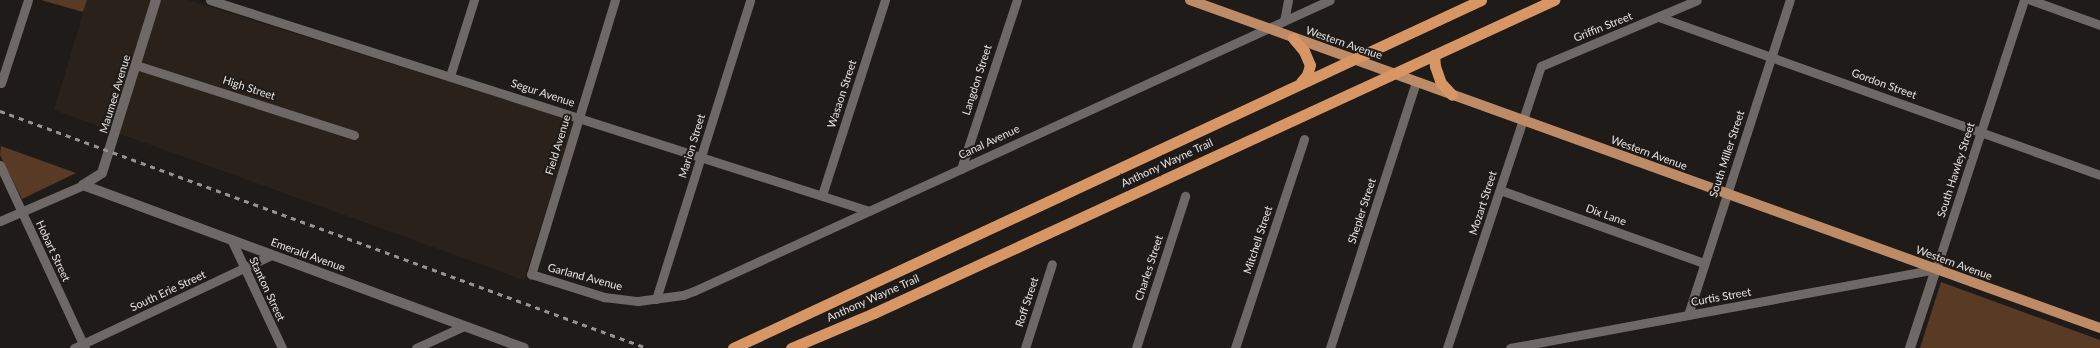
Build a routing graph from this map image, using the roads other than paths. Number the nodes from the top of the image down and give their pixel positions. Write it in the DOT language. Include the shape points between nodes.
graph roads {
  1 [pos="28,0"];
  2 [pos="156,0"];
  3 [pos="210,0"];
  4 [pos="474,0"];
  5 [pos="615,0"];
  6 [pos="750,0"];
  7 [pos="885,0"];
  8 [pos="1017,0"];
  9 [pos="1190,0"];
  10 [pos="1288,0"];
  11 [pos="1330,0"];
  12 [pos="1481,0"];
  13 [pos="1554,0"];
  14 [pos="1697,0"];
  15 [pos="1790,0"];
  16 [pos="2024,0"];
  17 [pos="2031,0"];
  18 [pos="1659,17"];
  19 [pos="1284,21"];
  20 [pos="2100,25"];
  21 [pos="1268,28"];
  22 [pos="1293,38"];
  23 [pos="1434,55"];
  24 [pos="1772,57"];
  25 [pos="1352,58"];
  26 [pos="136,65"];
  27 [pos="1541,66"];
  28 [pos="1394,73"];
  29 [pos="450,76"];
  30 [pos="1,82"];
  31 [pos="1301,82"];
  32 [pos="1416,82"];
  33 [pos="1452,94"];
  34 [pos="579,117"];
  35 [pos="1523,120"];
  36 [pos="1982,132"];
  37 [pos="354,135"];
  38 [pos="1304,139"];
  39 [pos="700,157"];
  40 [pos="0,165"];
  41 [pos="961,168"];
  42 [pos="2100,175"];
  43 [pos="83,185"];
  44 [pos="1500,190"];
  45 [pos="1727,194"];
  46 [pos="822,195"];
  47 [pos="1185,196"];
  48 [pos="21,211"];
  49 [pos="869,211"];
  50 [pos="0,221"];
  51 [pos="231,239"];
  52 [pos="272,255"];
  53 [pos="1704,263"];
  54 [pos="1052,264"];
  55 [pos="244,268"];
  56 [pos="1936,269"];
  57 [pos="531,274"];
  58 [pos="656,299"];
  59 [pos="1688,315"];
  60 [pos="464,326"];
  61 [pos="2100,328"];
  62 [pos="84,346"];
  63 [pos="736,347"];
  64 [pos="74,348"];
  65 [pos="282,348"];
  66 [pos="416,348"];
  67 [pos="524,348"];
  68 [pos="791,348"];
  69 [pos="1025,348"];
  70 [pos="1136,348"];
  71 [pos="1235,348"];
  72 [pos="1330,348"];
  73 [pos="1447,348"];
  74 [pos="1510,348"];
  75 [pos="1910,348"];
  1 -- 30 [label="street"];
  2 -- 26 [label="street, Maumee Avenue"];
  3 -- 29 [label="street, Segur Avenue"];
  4 -- 29 [label="street"];
  5 -- 34 [label="street, Field Avenue"];
  6 -- 39 [label="street, Marion Street"];
  7 -- 46 [label="street, Wasaon Street"];
  8 -- 41 [label="street, Langdon Street"];
  9 -- 21 [label="main road, Western Avenue"];
  10 -- 19 [label="street"];
  11 -- 19 [label="street, Canal Avenue"];
  12 -- 25 [label="highway, Anthony Wayne Trail"];
  13 -- 23 [label="highway, Anthony Wayne Trail"];
  14 -- 18 [label="street, Griffin Street"];
  15 -- 24 [label="street, South Miller Street"];
  16 -- 36 [label="street, South Hawley Street"];
  17 -- 20 [label="street"];
  18 -- 24 [label="street, Gordon Street"];
  18 -- 27 [label="street, Griffin Street"];
  19 -- 21 [label="street, Canal Avenue"];
  21 -- 22 [label="main road, Western Avenue"];
  21 -- 41 [label="street, Canal Avenue"];
  22 -- 25 [label="main road, Western Avenue"];
  22 -- 31 [label="highway" via="1304,51 1310,65 1307,75"];
  23 -- 28 [label="highway, Anthony Wayne Trail"];
  23 -- 33 [label="highway" via="1441,83"];
  24 -- 36 [label="street, Gordon Street"];
  24 -- 45 [label="street, South Miller Street"];
  25 -- 28 [label="main road, Western Avenue"];
  25 -- 31 [label="highway, Anthony Wayne Trail"];
  26 -- 37 [label="street, High Street"];
  26 -- 43 [label="street, Maumee Avenue" via="102,173"];
  27 -- 35 [label="street, Mozart Street"];
  28 -- 32 [label="main road, Western Avenue"];
  28 -- 68 [label="highway, Anthony Wayne Trail" via="874,313"];
  29 -- 34 [label="street, Segur Avenue"];
  31 -- 63 [label="highway, Anthony Wayne Trail"];
  32 -- 33 [label="main road, Western Avenue"];
  32 -- 72 [label="street, Shepler Street"];
  33 -- 35 [label="main road, Western Avenue"];
  34 -- 39 [label="street, Segur Avenue"];
  34 -- 57 [label="street, Field Avenue"];
  35 -- 44 [label="street, Mozart Street"];
  35 -- 45 [label="main road, Western Avenue"];
  36 -- 42 [label="street, Gordon Street"];
  36 -- 56 [label="street, South Hawley Street"];
  38 -- 71 [label="street, Mitchell Street"];
  39 -- 46 [label="street, Segur Avenue"];
  39 -- 58 [label="street, Marion Street"];
  40 -- 48 [label="street, Hobart Street"];
  41 -- 49 [label="street, Canal Avenue"];
  43 -- 48 [label="street"];
  43 -- 51 [label="street, Emerald Avenue"];
  44 -- 53 [label="street, Dix Lane"];
  44 -- 73 [label="street, Mozart Street"];
  45 -- 53 [label="street, South Miller Street"];
  45 -- 56 [label="main road, Western Avenue"];
  46 -- 49 [label="street, Segur Avenue"];
  47 -- 70 [label="street, Charles Street"];
  48 -- 50 [label="street"];
  48 -- 62 [label="street, Hobart Street"];
  49 -- 58 [label="street, Canal Avenue" via="694,291"];
  51 -- 52 [label="street, Emerald Avenue"];
  51 -- 55 [label="street, Stanton Street"];
  52 -- 55 [label="street, South Erie Street"];
  52 -- 60 [label="street, Emerald Avenue"];
  53 -- 59 [label="street, South Miller Street"];
  54 -- 69 [label="street, Roff Street"];
  55 -- 62 [label="street, South Erie Street"];
  55 -- 65 [label="street, Stanton Street"];
  56 -- 59 [label="street, Curtis Street"];
  56 -- 61 [label="main road, Western Avenue"];
  56 -- 75 [label="street, South Hawley Street"];
  57 -- 58 [label="street, Garland Avenue" via="619,300"];
  59 -- 74 [label="street, Curtis Street"];
  60 -- 66 [label="street"];
  60 -- 67 [label="street, Emerald Avenue"];
  62 -- 64 [label="street, South Erie Street"];
}
